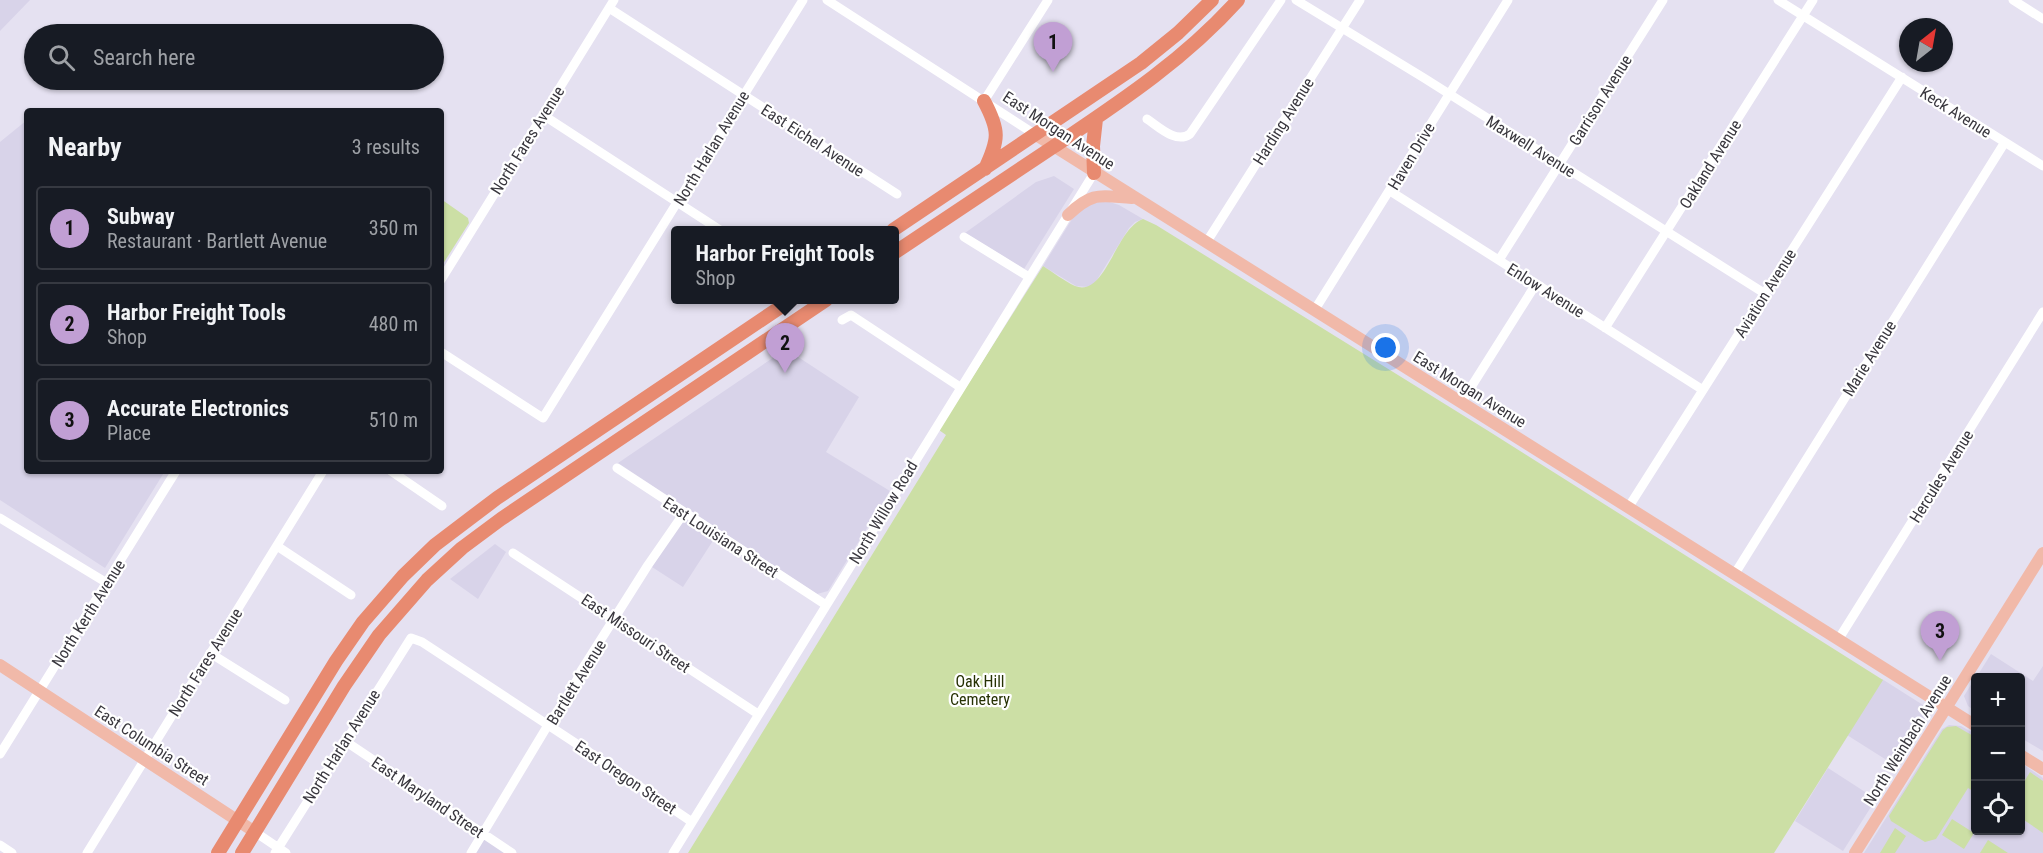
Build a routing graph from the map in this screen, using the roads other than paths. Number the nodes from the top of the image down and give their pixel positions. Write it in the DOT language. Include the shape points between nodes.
graph roads {
  1 [pos="803,0"];
  2 [pos="827,0"];
  3 [pos="1048,0"];
  4 [pos="1212,0"];
  5 [pos="1238,0"];
  6 [pos="1281,0"];
  7 [pos="1296,0"];
  8 [pos="1360,0"];
  9 [pos="1508,0"];
  10 [pos="1663,0"];
  11 [pos="1778,0"];
  12 [pos="1813,0"];
  13 [pos="2013,0"];
  14 [pos="611,4"];
  15 [pos="1803,16"];
  16 [pos="2043,19"];
  17 [pos="1342,28"];
  18 [pos="1902,77"];
  19 [pos="1449,94"];
  20 [pos="743,95"];
  21 [pos="984,101"];
  22 [pos="543,115"];
  23 [pos="1096,119"];
  24 [pos="1147,119"];
  25 [pos="1036,135"];
  26 [pos="2005,142"];
  27 [pos="1054,147"];
  28 [pos="1560,164"];
  29 [pos="2043,166"];
  30 [pos="984,169"];
  31 [pos="1094,173"];
  32 [pos="1390,191"];
  33 [pos="897,194"];
  34 [pos="1134,198"];
  35 [pos="677,203"];
  36 [pos="1068,215"];
  37 [pos="712,226"];
  38 [pos="899,228"];
  39 [pos="1667,231"];
  40 [pos="964,237"];
  41 [pos="1206,243"];
  42 [pos="899,250"];
  43 [pos="1499,260"];
  44 [pos="444,275"];
  45 [pos="1029,278"];
  46 [pos="1536,284"];
  47 [pos="1764,293"];
  48 [pos="785,304"];
  49 [pos="820,304"];
  50 [pos="1314,311"];
  51 [pos="2043,312"];
  52 [pos="847,317"];
  53 [pos="1605,328"];
  54 [pos="444,354"];
  55 [pos="960,387"];
  56 [pos="1703,390"];
  57 [pos="1461,403"];
  58 [pos="617,468"];
  59 [pos="174,474"];
  60 [pos="321,474"];
  61 [pos="395,474"];
  62 [pos="442,506"];
  63 [pos="1628,508"];
  64 [pos="684,513"];
  65 [pos="0,518"];
  66 [pos="277,546"];
  67 [pos="513,553"];
  68 [pos="2043,553"];
  69 [pos="1734,575"];
  70 [pos="107,583"];
  71 [pos="351,595"];
  72 [pos="826,605"];
  73 [pos="615,619"];
  74 [pos="408,640"];
  75 [pos="1838,640"];
  76 [pos="210,653"];
  77 [pos="0,665"];
  78 [pos="39,691"];
  79 [pos="285,700"];
  80 [pos="1946,708"];
  81 [pos="758,714"];
  82 [pos="1971,723"];
  83 [pos="548,725"];
  84 [pos="345,741"];
  85 [pos="0,754"];
  86 [pos="2025,758"];
  87 [pos="146,759"];
  88 [pos="2043,769"];
  89 [pos="238,820"];
  90 [pos="692,822"];
  91 [pos="255,832"];
  92 [pos="482,834"];
  93 [pos="0,845"];
  94 [pos="280,851"];
  95 [pos="12,853"];
  96 [pos="87,853"];
  97 [pos="218,853"];
  98 [pos="242,853"];
  99 [pos="471,853"];
  100 [pos="512,853"];
  101 [pos="673,853"];
  102 [pos="1855,853"];
  1 -- 20 [label="street, North Harlan Avenue"];
  2 -- 21 [label="street, East Morgan Avenue"];
  3 -- 21 [label="street"];
  4 -- 25 [label="highway" via="1141,63"];
  5 -- 23 [label="highway" via="1181,56"];
  6 -- 24 [label="street" via="1190,134 1178,138"];
  7 -- 17 [label="street, Maxwell Avenue"];
  8 -- 17 [label="street, Harding Avenue"];
  9 -- 19 [label="street, Haven Drive"];
  10 -- 28 [label="street, Garrison Avenue"];
  11 -- 15 [label="street, Keck Avenue"];
  12 -- 15 [label="street, Oakland Avenue"];
  13 -- 16 [label="street"];
  14 -- 20 [label="street, East Eichel Avenue"];
  14 -- 22 [label="street, North Fares Avenue"];
  15 -- 18 [label="street, Keck Avenue"];
  15 -- 39 [label="street, Oakland Avenue"];
  17 -- 19 [label="street, Maxwell Avenue"];
  17 -- 41 [label="street, Harding Avenue"];
  18 -- 26 [label="street, Keck Avenue"];
  18 -- 47 [label="street, Aviation Avenue"];
  19 -- 28 [label="street, Maxwell Avenue"];
  19 -- 32 [label="street, Haven Drive"];
  20 -- 33 [label="street, East Eichel Avenue"];
  20 -- 35 [label="street, North Harlan Avenue"];
  21 -- 25 [label="street, East Morgan Avenue"];
  21 -- 30 [label="highway" via="997,139"];
  22 -- 35 [label="street"];
  22 -- 44 [label="street, North Fares Avenue"];
  23 -- 27 [label="highway"];
  23 -- 31 [label="highway"];
  25 -- 27 [label="main road, East Morgan Avenue"];
  25 -- 30 [label="highway"];
  26 -- 29 [label="street, Keck Avenue"];
  26 -- 69 [label="street, Marie Avenue"];
  27 -- 31 [label="main road, East Morgan Avenue"];
  27 -- 42 [label="highway"];
  28 -- 39 [label="street, Maxwell Avenue"];
  28 -- 43 [label="street, Garrison Avenue"];
  30 -- 38 [label="highway"];
  31 -- 34 [label="main road, East Morgan Avenue"];
  31 -- 36 [label="street, North Willow Road"];
  32 -- 43 [label="street, Enlow Avenue"];
  32 -- 50 [label="street, Haven Drive"];
  34 -- 36 [label="main road" via="1092,197"];
  34 -- 41 [label="main road, East Morgan Avenue"];
  35 -- 37 [label="street"];
  35 -- 54 [label="street, North Harlan Avenue" via="543,418"];
  36 -- 45 [label="street, North Willow Road"];
  39 -- 47 [label="street, Maxwell Avenue"];
  39 -- 53 [label="street, Oakland Avenue"];
  40 -- 45 [label="street"];
  41 -- 50 [label="main road, East Morgan Avenue"];
  43 -- 46 [label="street, Enlow Avenue"];
  45 -- 55 [label="street, North Willow Road"];
  46 -- 53 [label="street, Enlow Avenue"];
  46 -- 57 [label="street"];
  47 -- 56 [label="street, Aviation Avenue"];
  48 -- 89 [label="highway" via="497,498 417,562 350,640"];
  49 -- 91 [label="highway" via="501,519 440,568 363,656"];
  50 -- 57 [label="main road, East Morgan Avenue"];
  51 -- 75 [label="street, Hercules Avenue"];
  52 -- 55 [label="street"];
  53 -- 56 [label="street, Enlow Avenue"];
  55 -- 72 [label="street, North Willow Road"];
  56 -- 63 [label="street, Aviation Avenue"];
  57 -- 63 [label="main road, East Morgan Avenue"];
  58 -- 64 [label="street, East Louisiana Street"];
  59 -- 70 [label="street, North Kerth Avenue"];
  60 -- 66 [label="street, North Fares Avenue"];
  61 -- 62 [label="street"];
  63 -- 69 [label="main road, East Morgan Avenue"];
  64 -- 72 [label="street, East Louisiana Street"];
  64 -- 73 [label="street, Bartlett Avenue"];
  65 -- 70 [label="street"];
  66 -- 71 [label="street"];
  66 -- 76 [label="street, North Fares Avenue"];
  67 -- 73 [label="street, East Missouri Street"];
  68 -- 80 [label="main road, North Weinbach Avenue"];
  69 -- 75 [label="main road, East Morgan Avenue"];
  70 -- 78 [label="street, North Kerth Avenue"];
  72 -- 81 [label="street, North Willow Road"];
  73 -- 81 [label="street, East Missouri Street"];
  73 -- 83 [label="street, Bartlett Avenue"];
  74 -- 83 [label="street, East Oregon Street" via="422,642"];
  74 -- 84 [label="street, North Harlan Avenue"];
  75 -- 80 [label="main road, East Morgan Avenue"];
  76 -- 79 [label="street"];
  76 -- 87 [label="street, North Fares Avenue"];
  77 -- 78 [label="main road, East Columbia Street"];
  78 -- 85 [label="street, North Kerth Avenue"];
  78 -- 87 [label="main road, East Columbia Street"];
  80 -- 82 [label="main road, East Morgan Avenue"];
  80 -- 102 [label="main road, North Weinbach Avenue"];
  81 -- 90 [label="street, North Willow Road"];
  83 -- 90 [label="street, East Oregon Street"];
  83 -- 92 [label="street, Bartlett Avenue"];
  84 -- 92 [label="street, East Maryland Street"];
  84 -- 94 [label="street, North Harlan Avenue"];
  86 -- 88 [label="main road"];
  87 -- 89 [label="main road, East Columbia Street"];
  87 -- 96 [label="street, North Fares Avenue"];
  89 -- 91 [label="main road, East Columbia Street"];
  89 -- 97 [label="highway"];
  90 -- 101 [label="street, North Willow Road"];
  91 -- 94 [label="street, East Columbia Street"];
  91 -- 98 [label="highway"];
  92 -- 99 [label="street, Bartlett Avenue"];
  92 -- 100 [label="street, East Maryland Street"];
  93 -- 95 [label="street"];
}
